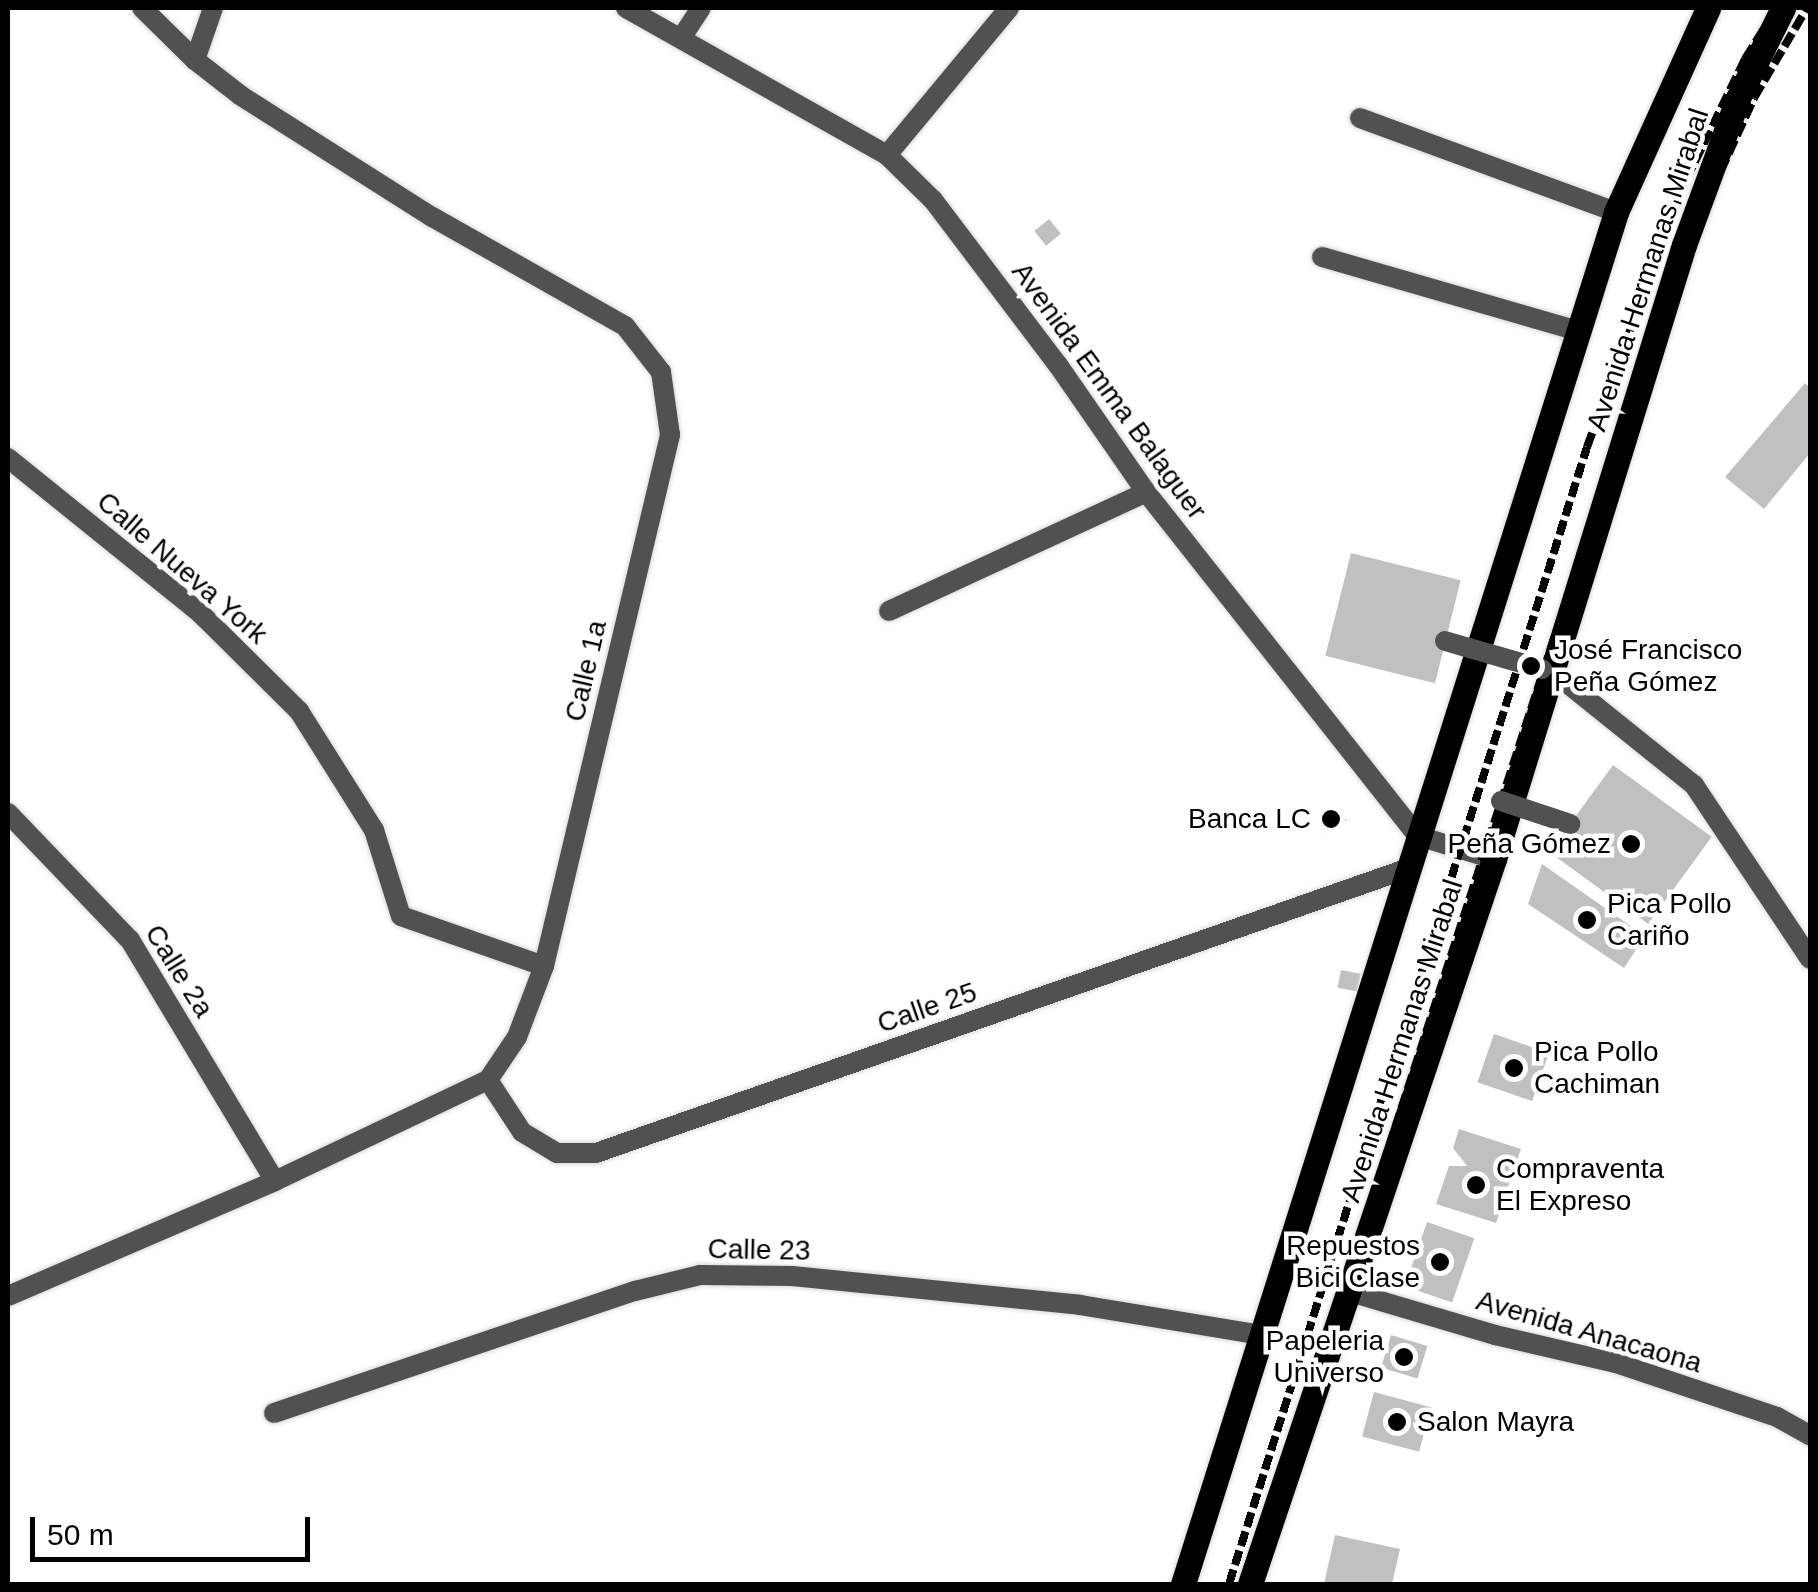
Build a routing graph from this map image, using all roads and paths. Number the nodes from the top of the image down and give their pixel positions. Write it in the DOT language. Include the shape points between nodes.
graph roads {
  1 [pos="142,8"];
  2 [pos="212,8"];
  3 [pos="626,8"];
  4 [pos="701,8"];
  5 [pos="1009,8"];
  6 [pos="1708,8"];
  7 [pos="1784,8"];
  8 [pos="682,37"];
  9 [pos="195,60"];
  10 [pos="1360,118"];
  11 [pos="886,154"];
  12 [pos="1616,212"];
  13 [pos="1322,257"];
  14 [pos="1579,331"];
  15 [pos="8,458"];
  16 [pos="1146,492"];
  17 [pos="889,611"];
  18 [pos="1445,641"];
  19 [pos="1547,670"];
  20 [pos="1501,800"];
  21 [pos="8,813"];
  22 [pos="1570,824"];
  23 [pos="1418,836"];
  24 [pos="1494,859"];
  25 [pos="1409,868"];
  26 [pos="1810,959"];
  27 [pos="544,966"];
  28 [pos="488,1080"];
  29 [pos="275,1181"];
  30 [pos="1350,1292"];
  31 [pos="9,1293"];
  32 [pos="1262,1335"];
  33 [pos="274,1413"];
  34 [pos="1810,1435"];
  35 [pos="1184,1584"];
  36 [pos="1250,1584"];
  1 -- 9 [label="street, Calle 1a"];
  2 -- 9 [label="street"];
  3 -- 8 [label="street, Avenida Emma Balaguer"];
  4 -- 8 [label="street"];
  5 -- 11 [label="street"];
  6 -- 12 [label="main road, Avenida Hermanas Mirabal"];
  7 -- 19 [label="main road, Avenida Hermanas Mirabal" via="1710,169"];
  8 -- 11 [label="street, Avenida Emma Balaguer"];
  9 -- 27 [label="street, Calle 1a" via="432,216 625,326 662,372 670,435"];
  10 -- 12 [label="street"];
  11 -- 16 [label="street, Avenida Emma Balaguer" via="933,200"];
  12 -- 14 [label="main road, Avenida Hermanas Mirabal"];
  13 -- 14 [label="street"];
  14 -- 23 [label="main road, Avenida Hermanas Mirabal"];
  15 -- 27 [label="street, Calle Nueva York" via="201,614 300,711 374,830 402,916"];
  16 -- 17 [label="street"];
  16 -- 23 [label="street, Avenida Emma Balaguer"];
  18 -- 19 [label="street, bridge"];
  19 -- 24 [label="main road, Avenida Hermanas Mirabal"];
  19 -- 26 [label="street" via="1694,785"];
  20 -- 22 [label="street, bridge"];
  21 -- 29 [label="street, Calle 2a" via="130,940"];
  23 -- 24 [label="street"];
  23 -- 25 [label="main road, Avenida Hermanas Mirabal"];
  24 -- 30 [label="main road, Avenida Hermanas Mirabal"];
  25 -- 28 [label="street, Calle 25" via="596,1153 558,1153 522,1132"];
  25 -- 32 [label="main road, Avenida Hermanas Mirabal"];
  27 -- 28 [label="street, Calle 1a" via="517,1037"];
  28 -- 29 [label="street"];
  29 -- 31 [label="street"];
  30 -- 34 [label="street, Avenida Anacaona" via="1616,1363 1777,1417"];
  30 -- 36 [label="main road, Avenida Hermanas Mirabal"];
  32 -- 33 [label="street, Calle 23" via="1080,1306 792,1276 700,1275"];
  32 -- 35 [label="main road, Avenida Hermanas Mirabal"];
}
